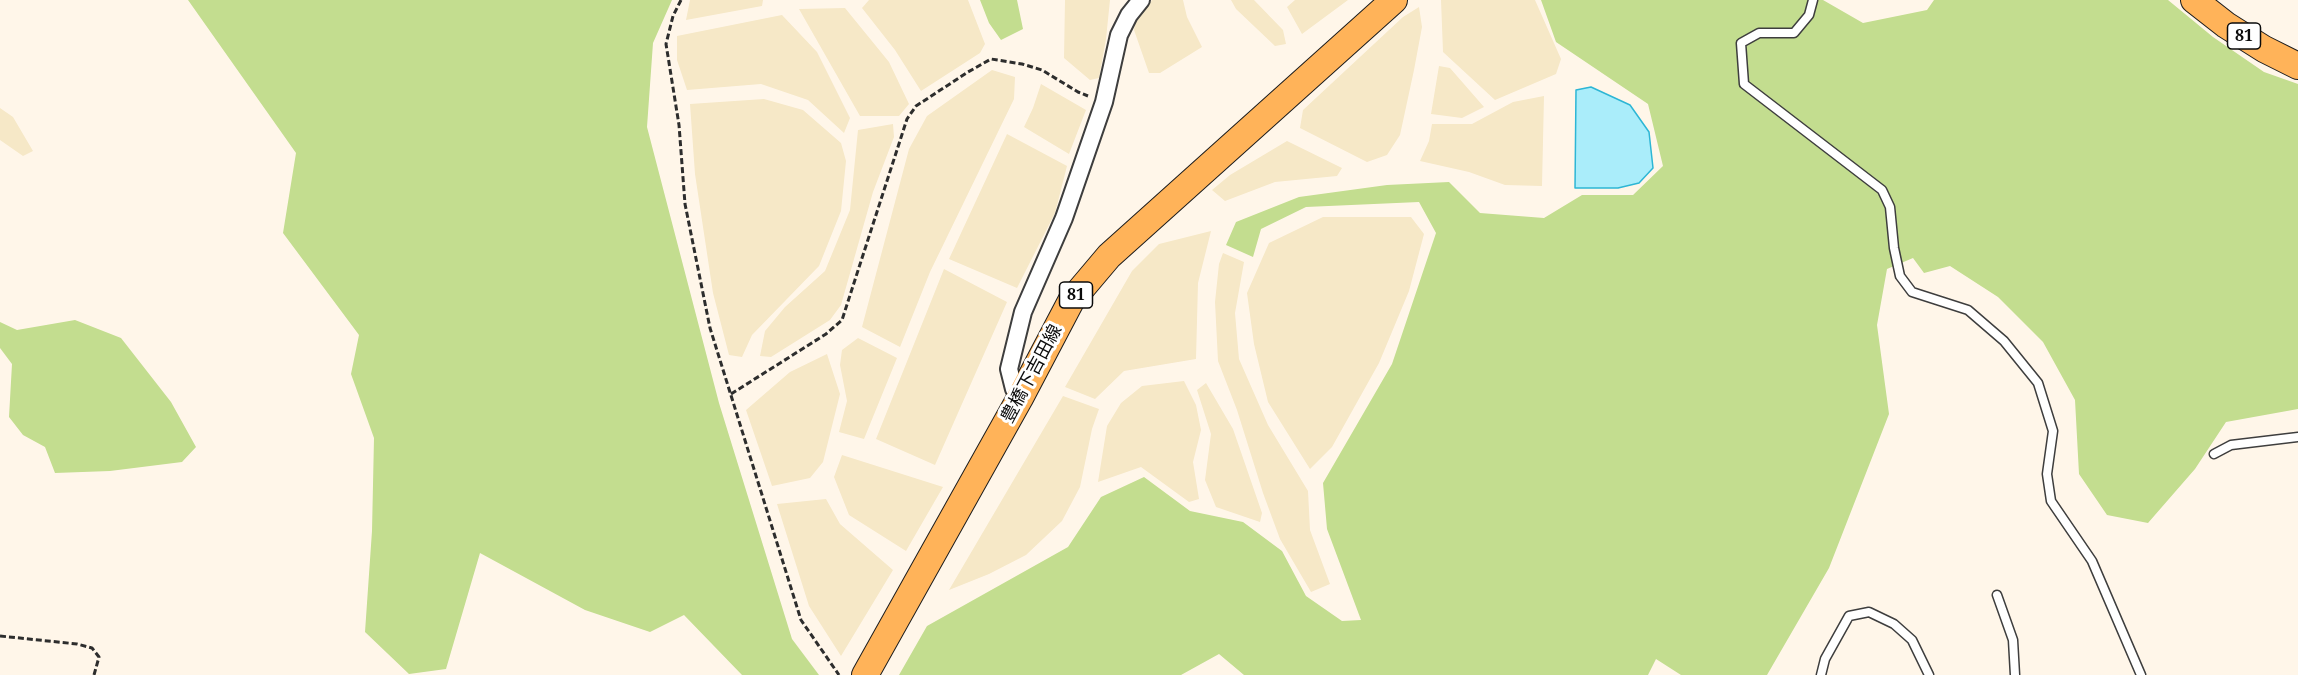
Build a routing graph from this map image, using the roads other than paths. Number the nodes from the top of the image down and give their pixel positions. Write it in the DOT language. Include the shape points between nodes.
graph roads {
  1 [pos="1141,0"];
  2 [pos="1394,0"];
  3 [pos="1813,0"];
  4 [pos="2194,0"];
  5 [pos="2298,66"];
  6 [pos="1020,398"];
  7 [pos="2298,437"];
  8 [pos="2214,454"];
  9 [pos="1997,595"];
  10 [pos="865,675"];
  11 [pos="1821,675"];
  12 [pos="1929,675"];
  13 [pos="2015,675"];
  14 [pos="2141,675"];
  1 -- 6 [label="street" via="1119,35 1104,102 1064,218 1023,312 1009,369"];
  2 -- 6 [label="main road, 豊橋下吉田線 / 81" via="1109,256 1071,301"];
  3 -- 14 [label="lane" via="1809,15 1794,33 1759,33 1741,43 1744,84 1882,190 1890,207 1900,276 1912,292 1968,310 2004,341 2038,383 2053,430 2048,474 2051,501 2092,561"];
  4 -- 5 [label="main road, 81" via="2226,25"];
  6 -- 10 [label="main road, 豊橋下吉田線 / 81"];
  7 -- 8 [label="lane" via="2231,445"];
  9 -- 13 [label="lane" via="2013,640"];
  11 -- 12 [label="lane" via="1825,659 1849,616 1869,612 1894,624 1912,640"];
}
